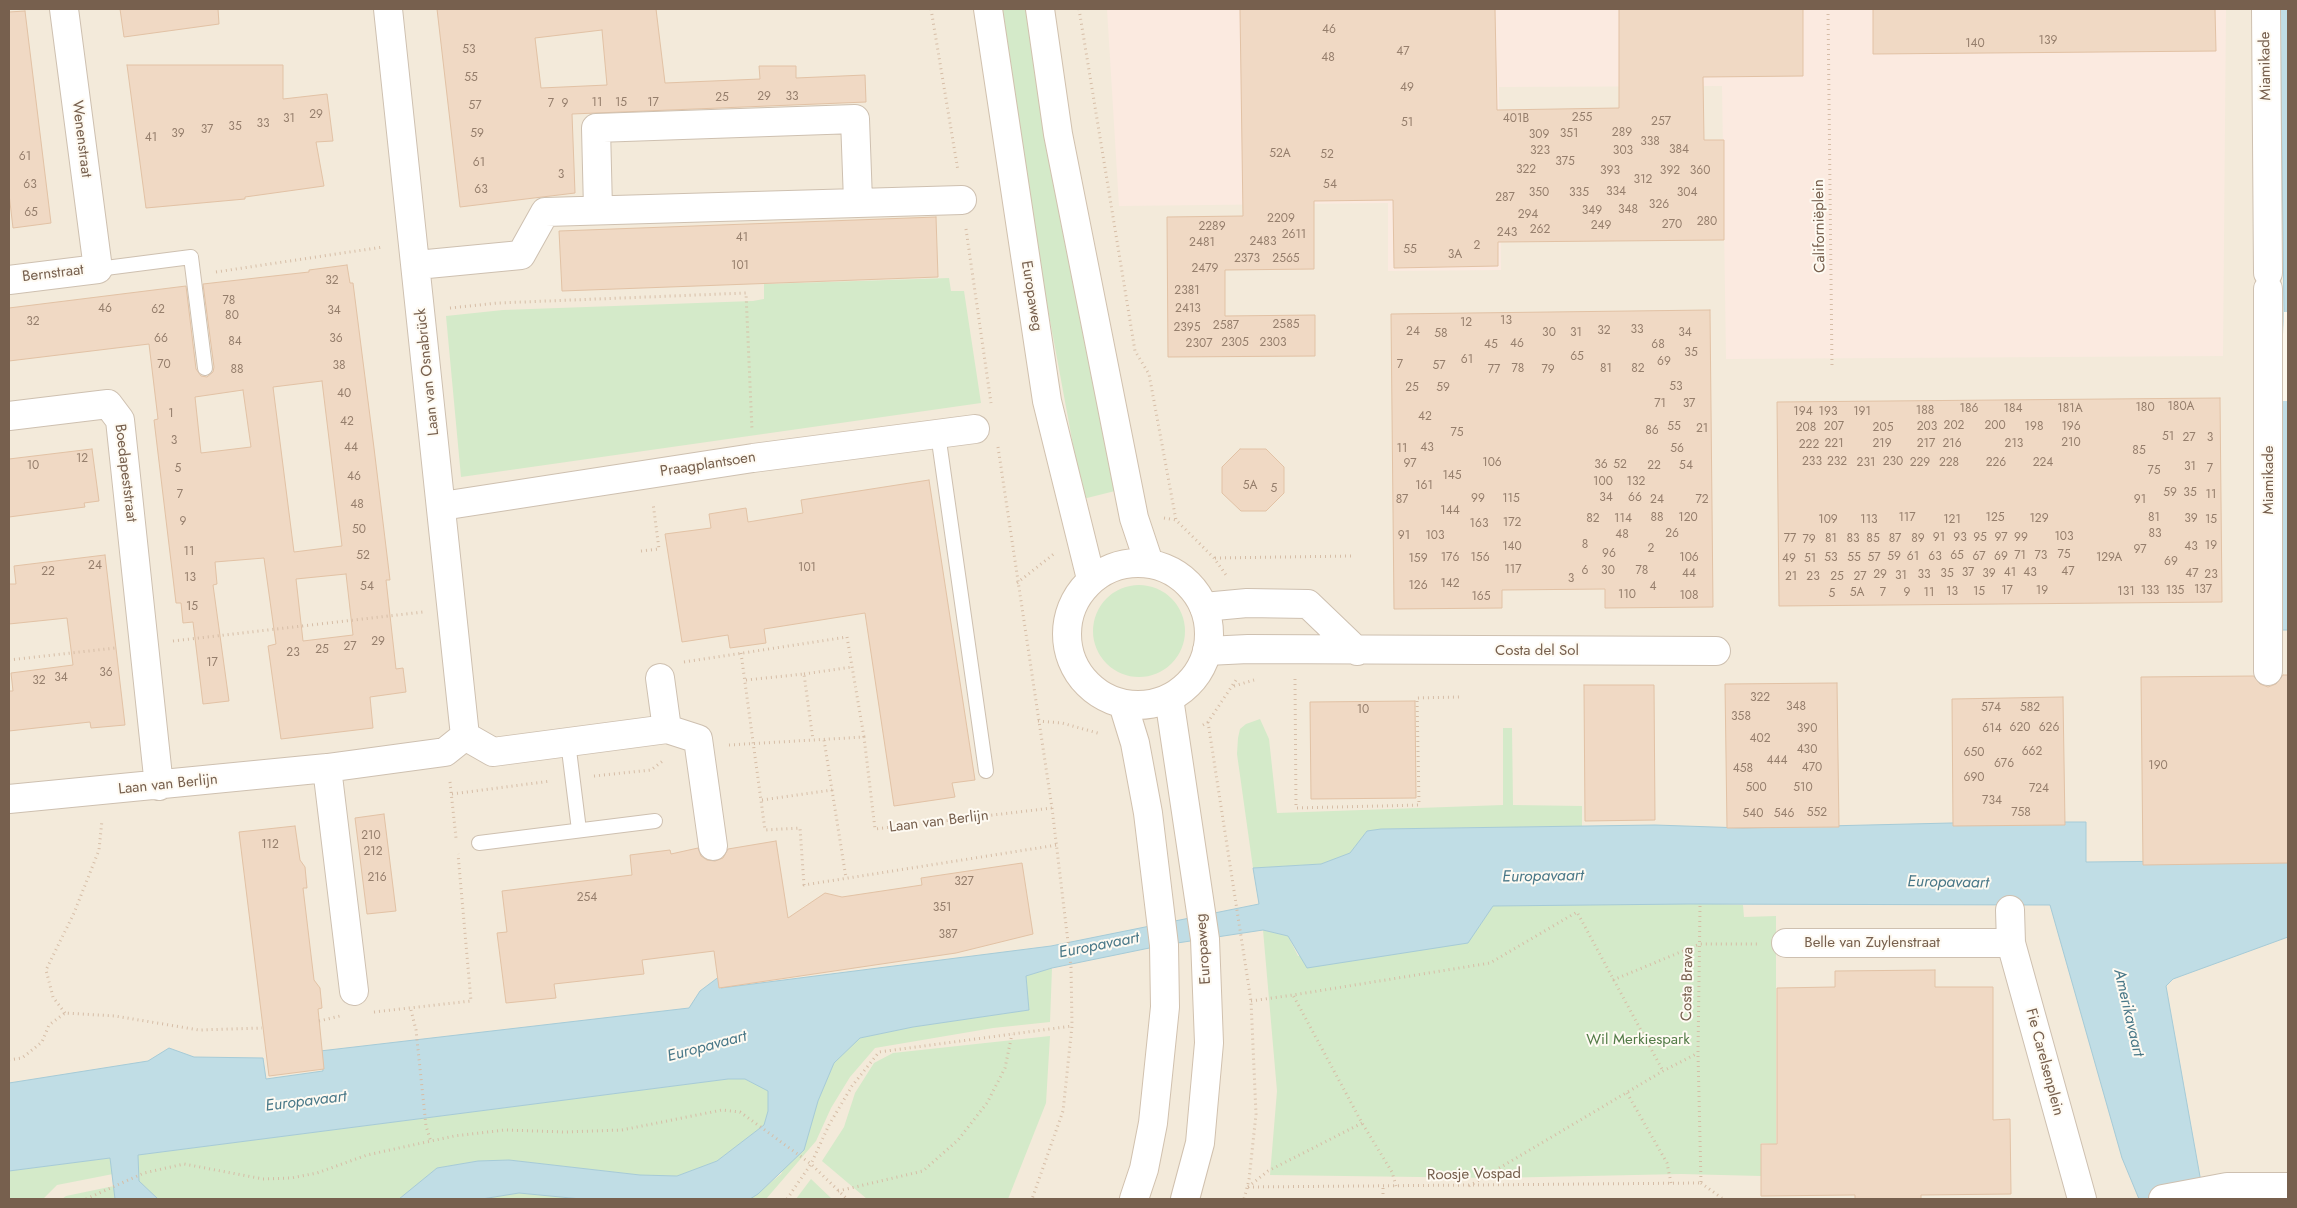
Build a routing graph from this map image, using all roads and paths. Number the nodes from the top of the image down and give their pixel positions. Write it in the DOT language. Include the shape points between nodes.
graph roads {
  1 [pos="64,9"];
  2 [pos="388,9"];
  3 [pos="988,9"];
  4 [pos="1040,9"];
  5 [pos="1079,9"];
  6 [pos="1828,9"];
  7 [pos="2266,9"];
  8 [pos="962,200"];
  9 [pos="858,201"];
  10 [pos="598,210"];
  11 [pos="416,254"];
  12 [pos="98,269"];
  13 [pos="193,275"];
  14 [pos="9,280"];
  15 [pos="422,310"];
  16 [pos="1832,367"];
  17 [pos="205,368"];
  18 [pos="9,416"];
  19 [pos="974,430"];
  20 [pos="938,434"];
  21 [pos="997,445"];
  22 [pos="753,458"];
  23 [pos="650,474"];
  24 [pos="442,506"];
  25 [pos="641,551"];
  26 [pos="1352,556"];
  27 [pos="1149,563"];
  28 [pos="1091,579"];
  29 [pos="1204,607"];
  30 [pos="453,609"];
  31 [pos="144,644"];
  32 [pos="1357,650"];
  33 [pos="1716,650"];
  34 [pos="1207,651"];
  35 [pos="741,653"];
  36 [pos="9,660"];
  37 [pos="852,667"];
  38 [pos="1294,669"];
  39 [pos="668,671"];
  40 [pos="2268,671"];
  41 [pos="804,674"];
  42 [pos="746,680"];
  43 [pos="1459,697"];
  44 [pos="1169,698"];
  45 [pos="1123,704"];
  46 [pos="1208,722"];
  47 [pos="667,729"];
  48 [pos="864,737"];
  49 [pos="813,740"];
  50 [pos="824,740"];
  51 [pos="568,742"];
  52 [pos="455,744"];
  53 [pos="755,744"];
  54 [pos="698,747"];
  55 [pos="328,768"];
  56 [pos="986,771"];
  57 [pos="159,786"];
  58 [pos="832,790"];
  59 [pos="106,791"];
  60 [pos="9,799"];
  61 [pos="761,800"];
  62 [pos="1052,808"];
  63 [pos="655,821"];
  64 [pos="579,830"];
  65 [pos="479,843"];
  66 [pos="1057,845"];
  67 [pos="713,846"];
  68 [pos="846,878"];
  69 [pos="1700,906"];
  70 [pos="2010,910"];
  71 [pos="1786,943"];
  72 [pos="2011,943"];
  73 [pos="1700,944"];
  74 [pos="1613,980"];
  75 [pos="1293,995"];
  76 [pos="1251,1001"];
  77 [pos="355,1006"];
  78 [pos="411,1010"];
  79 [pos="65,1013"];
  80 [pos="319,1021"];
  81 [pos="1072,1026"];
  82 [pos="262,1028"];
  83 [pos="1012,1034"];
  84 [pos="1698,1054"];
  85 [pos="9,1060"];
  86 [pos="1663,1071"];
  87 [pos="1627,1093"];
  88 [pos="1362,1123"];
  89 [pos="431,1142"];
  90 [pos="810,1164"];
  91 [pos="1671,1183"];
  92 [pos="1701,1183"];
  93 [pos="1383,1186"];
  94 [pos="1396,1186"];
  95 [pos="1468,1186"];
  96 [pos="2288,1186"];
  97 [pos="1248,1188"];
  98 [pos="2079,1190"];
  99 [pos="837,1191"];
  100 [pos="86,1199"];
  101 [pos="787,1199"];
  102 [pos="846,1199"];
  103 [pos="1032,1199"];
  104 [pos="1134,1199"];
  105 [pos="1185,1199"];
  106 [pos="1244,1199"];
  107 [pos="1383,1199"];
  108 [pos="1723,1199"];
  109 [pos="2163,1199"];
  1 -- 12 [label="street, Wenenstraat"];
  2 -- 11 [label="street, Laan van Osnabrück"];
  3 -- 28 [label="street, Europaweg" via="1047,401"];
  4 -- 27 [label="street" via="1058,134 1134,518"];
  5 -- 26 [label="path" via="1135,351 1149,374 1176,520 1214,558"];
  6 -- 16 [label="path, Californiëplein"];
  7 -- 40 [label="street, Miamikade"];
  8 -- 9 [label="street"];
  9 -- 10 [label="street"];
  9 -- 10 [label="street" via="855,119 666,125 596,128"];
  10 -- 11 [label="street" via="545,212 521,255"];
  11 -- 13 [label="path"];
  11 -- 15 [label="street, Laan van Osnabrück"];
  12 -- 13 [label="lane" via="191,257"];
  12 -- 14 [label="street, Bernstraat"];
  13 -- 17 [label="lane"];
  15 -- 22 [label="path" via="498,303 746,293"];
  15 -- 24 [label="street, Laan van Osnabrück"];
  18 -- 31 [label="street, Boedapeststraat" via="108,404 120,420"];
  19 -- 20 [label="street, Praagplantsoen"];
  20 -- 22 [label="street, Praagplantsoen"];
  20 -- 56 [label="lane"];
  21 -- 62 [label="path"];
  22 -- 23 [label="street, Praagplantsoen"];
  23 -- 24 [label="street, Praagplantsoen"];
  23 -- 25 [label="path" via="659,548"];
  24 -- 30 [label="street, Laan van Osnabrück"];
  27 -- 28 [label="street" via="1128,562 1108,568"];
  27 -- 29 [label="street" via="1182,577"];
  28 -- 45 [label="street" via="1069,612 1068,652 1088,685 1104,697"];
  29 -- 32 [label="street" via="1246,603 1308,604"];
  29 -- 34 [label="street" via="1209,629"];
  30 -- 31 [label="path"];
  30 -- 52 [label="street, Laan van Osnabrück"];
  31 -- 36 [label="path"];
  31 -- 57 [label="street, Boedapeststraat"];
  32 -- 33 [label="street, Costa del Sol"];
  32 -- 34 [label="street, Costa del Sol"];
  34 -- 44 [label="street" via="1199,670 1186,687"];
  35 -- 37 [label="path" via="847,637"];
  35 -- 39 [label="path"];
  35 -- 42 [label="path"];
  37 -- 41 [label="path"];
  37 -- 48 [label="path"];
  38 -- 43 [label="path" via="1296,808 1419,805 1417,698"];
  39 -- 47 [label="street"];
  41 -- 42 [label="path"];
  41 -- 49 [label="path"];
  42 -- 53 [label="path"];
  44 -- 45 [label="street" via="1138,705"];
  44 -- 105 [label="street, Europaweg" via="1204,927 1209,1043 1200,1143"];
  45 -- 104 [label="street" via="1135,743 1148,813 1163,934 1165,1007 1153,1123"];
  46 -- 76 [label="path"];
  47 -- 51 [label="street"];
  47 -- 54 [label="street" via="698,739"];
  48 -- 50 [label="path"];
  48 -- 62 [label="path, Laan van Berlijn" via="876,829"];
  49 -- 50 [label="path"];
  49 -- 53 [label="path"];
  50 -- 58 [label="path"];
  51 -- 52 [label="street" via="493,752"];
  51 -- 64 [label="lane"];
  52 -- 55 [label="street, Laan van Berlijn"];
  52 -- 78 [label="path" via="452,794 471,1001"];
  53 -- 54 [label="path"];
  53 -- 61 [label="path"];
  54 -- 67 [label="street"];
  55 -- 57 [label="street, Laan van Berlijn"];
  55 -- 77 [label="street"];
  57 -- 59 [label="street, Laan van Berlijn"];
  58 -- 61 [label="path"];
  58 -- 68 [label="path"];
  59 -- 60 [label="street, Laan van Berlijn"];
  59 -- 79 [label="path" via="99,850 74,913 46,970 53,997"];
  61 -- 68 [label="path" via="765,830 800,828 804,885"];
  62 -- 66 [label="path"];
  63 -- 64 [label="lane"];
  64 -- 65 [label="lane"];
  66 -- 68 [label="path"];
  66 -- 81 [label="path" via="1071,967"];
  69 -- 73 [label="path, Costa Brava"];
  70 -- 72 [label="street"];
  71 -- 72 [label="street, Belle van Zuylenstraat"];
  71 -- 73 [label="path, Belle van Zuylenstraat"];
  72 -- 98 [label="street, Fie Carelsenplein"];
  73 -- 74 [label="path"];
  73 -- 84 [label="path, Costa Brava"];
  74 -- 75 [label="path" via="1578,912 1490,963"];
  74 -- 86 [label="path"];
  75 -- 76 [label="path"];
  75 -- 88 [label="path"];
  76 -- 97 [label="path" via="1256,1114"];
  77 -- 78 [label="path"];
  77 -- 80 [label="path"];
  78 -- 89 [label="path" via="426,1126"];
  79 -- 82 [label="path" via="114,1016 199,1030"];
  79 -- 85 [label="path" via="49,1025 42,1042 22,1058"];
  81 -- 83 [label="path"];
  81 -- 103 [label="path" via="1063,1111"];
  83 -- 90 [label="path" via="879,1052 852,1086"];
  83 -- 99 [label="path" via="1005,1068 987,1103 958,1140 922,1172"];
  84 -- 86 [label="path"];
  84 -- 92 [label="path, Costa Brava"];
  86 -- 87 [label="path"];
  87 -- 91 [label="path" via="1667,1163"];
  87 -- 95 [label="path"];
  88 -- 94 [label="path" via="1392,1172"];
  88 -- 97 [label="path" via="1268,1171"];
  89 -- 90 [label="path" via="505,1130 622,1130 722,1110 740,1112"];
  89 -- 100 [label="path" via="367,1155 317,1173 291,1178 262,1179 184,1164 144,1173"];
  90 -- 99 [label="path"];
  90 -- 101 [label="path"];
  91 -- 92 [label="path, Roosje Vospad"];
  91 -- 95 [label="path, Roosje Vospad"];
  92 -- 108 [label="path"];
  93 -- 94 [label="path, Roosje Vospad"];
  93 -- 97 [label="path, Roosje Vospad"];
  93 -- 107 [label="path"];
  94 -- 95 [label="path, Roosje Vospad"];
  96 -- 109 [label="street" via="2227,1188"];
  97 -- 106 [label="path"];
  99 -- 102 [label="path"];
}
